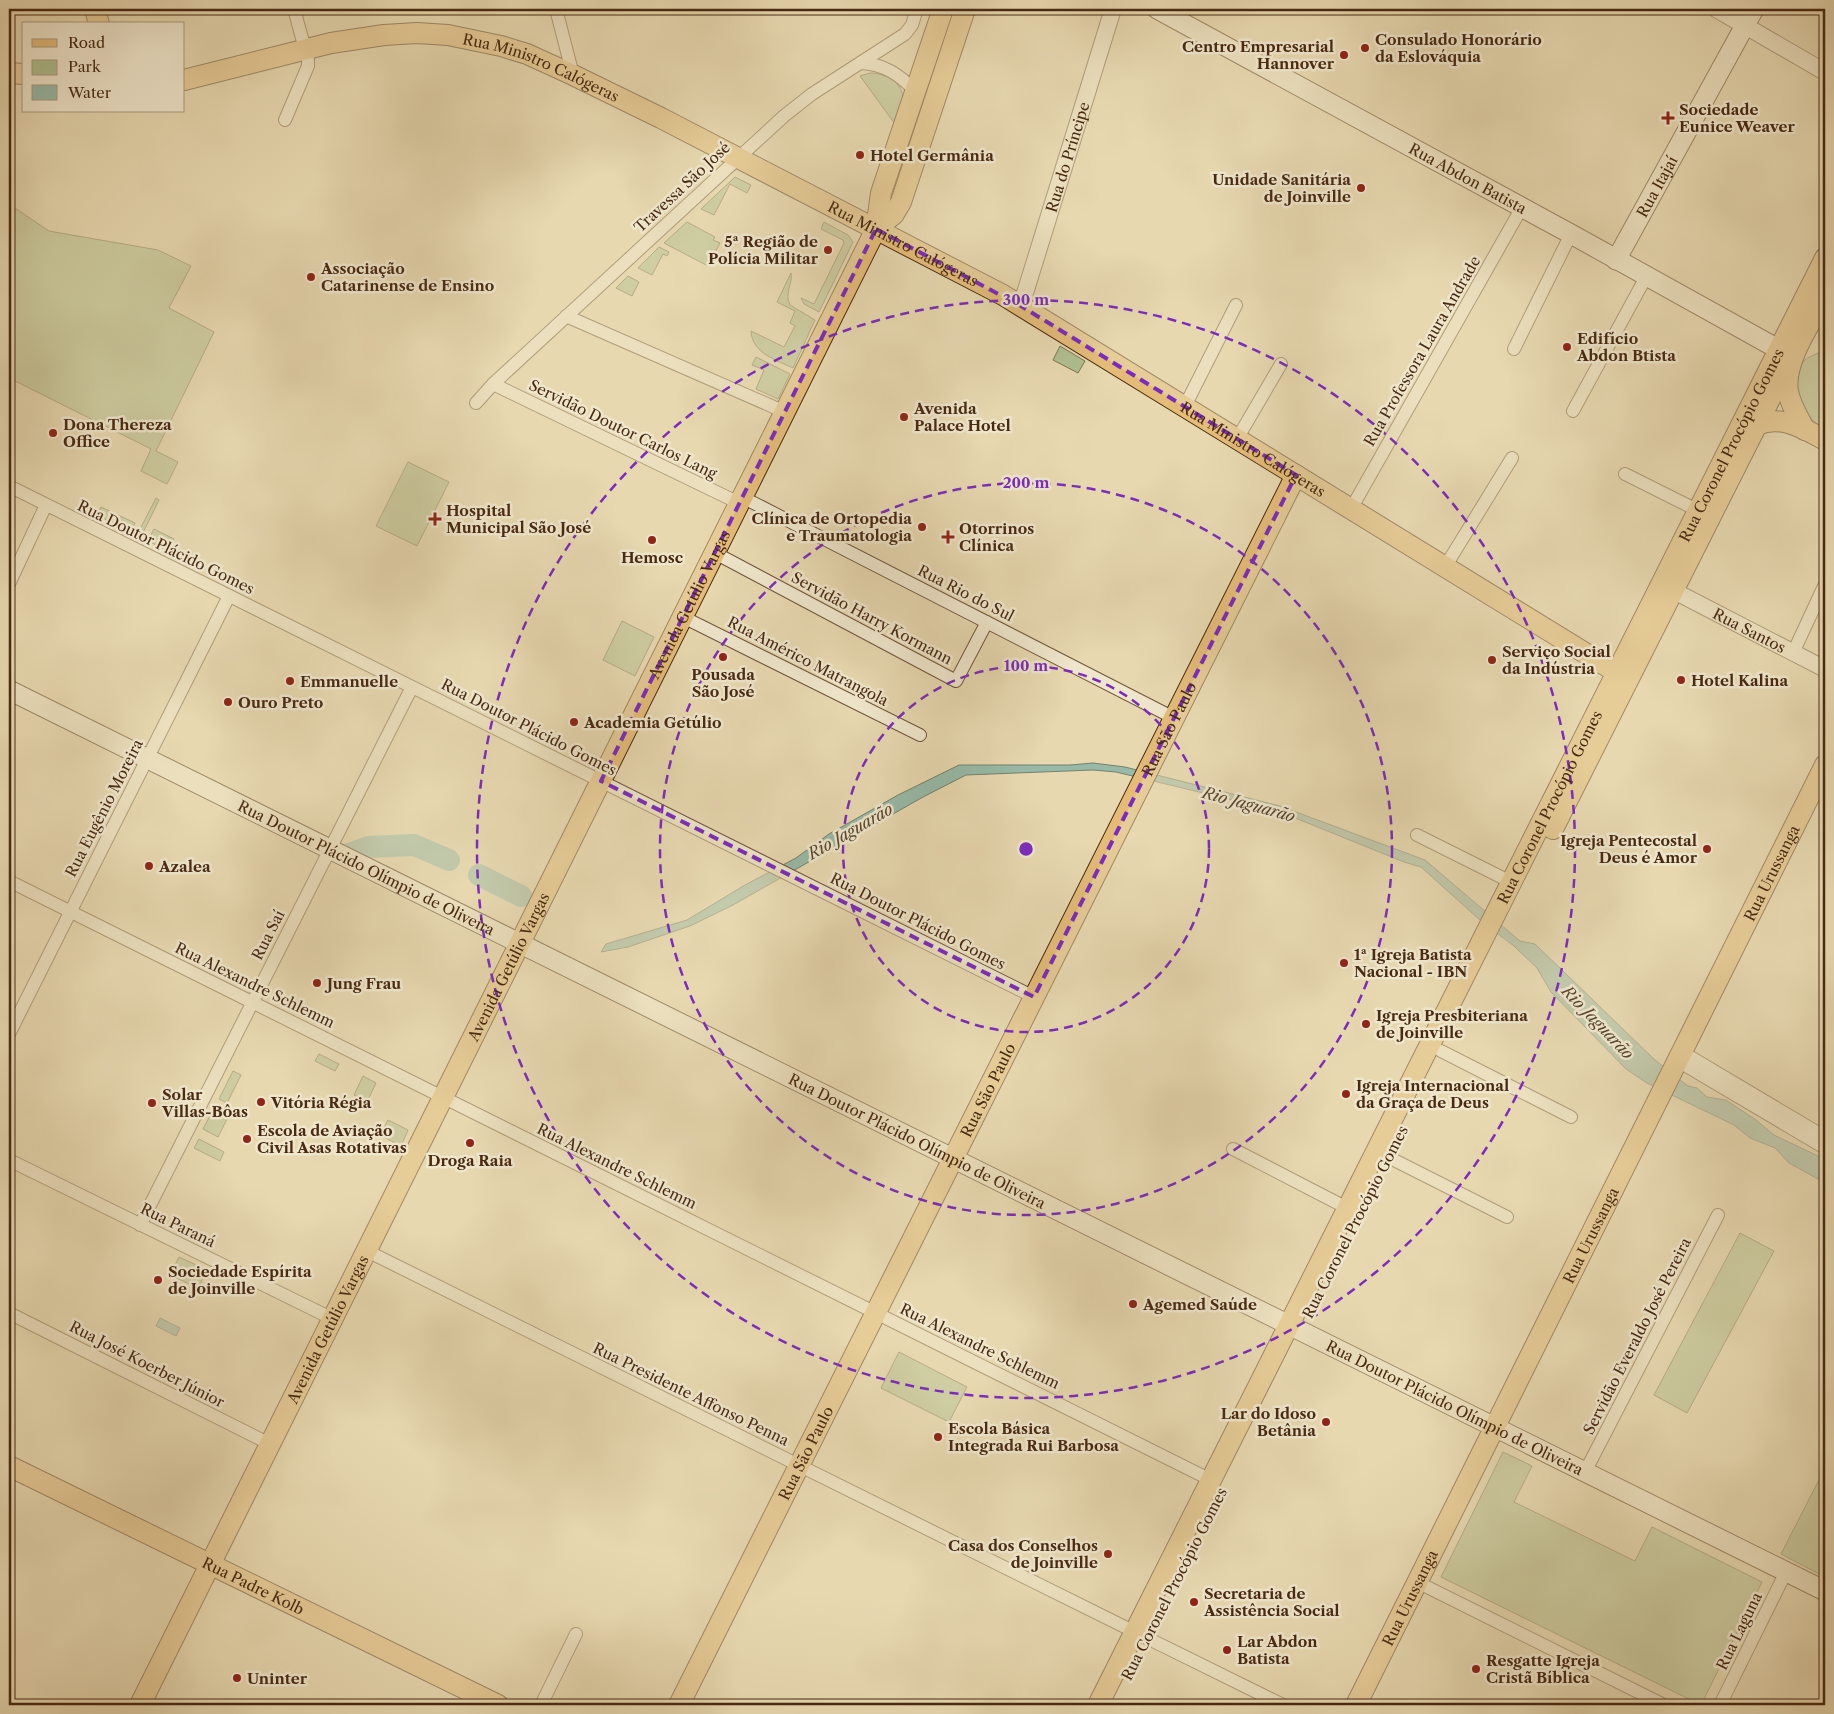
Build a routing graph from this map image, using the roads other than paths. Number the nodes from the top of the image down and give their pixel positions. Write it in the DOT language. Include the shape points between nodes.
graph roads {
  1 [pos="95,9"];
  2 [pos="294,9"];
  3 [pos="556,9"];
  4 [pos="918,9"];
  5 [pos="943,9"];
  6 [pos="965,9"];
  7 [pos="1113,9"];
  8 [pos="1157,9"];
  9 [pos="1716,9"];
  10 [pos="1754,9"];
  11 [pos="98,22"];
  12 [pos="1745,26"];
  13 [pos="305,50"];
  14 [pos="861,63"];
  15 [pos="1825,72"];
  16 [pos="9,73"];
  17 [pos="22,74"];
  18 [pos="573,74"];
  19 [pos="185,80"];
  20 [pos="915,91"];
  21 [pos="285,120"];
  22 [pos="737,158"];
  23 [pos="1522,209"];
  24 [pos="876,229"];
  25 [pos="1570,234"];
  26 [pos="1825,258"];
  27 [pos="1616,260"];
  28 [pos="1646,277"];
  29 [pos="1825,297"];
  30 [pos="1236,305"];
  31 [pos="1021,306"];
  32 [pos="566,316"];
  33 [pos="1798,347"];
  34 [pos="1514,348"];
  35 [pos="1778,349"];
  36 [pos="1281,364"];
  37 [pos="493,384"];
  38 [pos="476,403"];
  39 [pos="1185,406"];
  40 [pos="1573,411"];
  41 [pos="785,412"];
  42 [pos="1757,425"];
  43 [pos="1806,430"];
  44 [pos="1237,439"];
  45 [pos="1825,440"];
  46 [pos="1512,458"];
  47 [pos="1626,474"];
  48 [pos="1296,475"];
  49 [pos="9,486"];
  50 [pos="741,500"];
  51 [pos="46,505"];
  52 [pos="1351,509"];
  53 [pos="1697,510"];
  54 [pos="715,553"];
  55 [pos="1445,567"];
  56 [pos="9,584"];
  57 [pos="1825,584"];
  58 [pos="1674,591"];
  59 [pos="229,596"];
  60 [pos="683,617"];
  61 [pos="987,622"];
  62 [pos="1793,653"];
  63 [pos="1825,670"];
  64 [pos="1616,672"];
  65 [pos="412,687"];
  66 [pos="9,690"];
  67 [pos="1174,718"];
  68 [pos="920,735"];
  69 [pos="147,758"];
  70 [pos="1825,765"];
  71 [pos="601,781"];
  72 [pos="1417,835"];
  73 [pos="330,849"];
  74 [pos="9,881"];
  75 [pos="1511,882"];
  76 [pos="70,912"];
  77 [pos="1502,914"];
  78 [pos="1489,941"];
  79 [pos="520,943"];
  80 [pos="1034,997"];
  81 [pos="252,1002"];
  82 [pos="9,1034"];
  83 [pos="1441,1051"];
  84 [pos="1678,1060"];
  85 [pos="443,1097"];
  86 [pos="1571,1117"];
  87 [pos="1825,1137"];
  88 [pos="1825,1148"];
  89 [pos="1234,1149"];
  90 [pos="1388,1157"];
  91 [pos="953,1158"];
  92 [pos="9,1160"];
  93 [pos="1347,1208"];
  94 [pos="1718,1215"];
  95 [pos="1507,1217"];
  96 [pos="140,1224"];
  97 [pos="367,1251"];
  98 [pos="9,1313"];
  99 [pos="876,1313"];
  100 [pos="333,1319"];
  101 [pos="1295,1328"];
  102 [pos="1494,1427"];
  103 [pos="270,1444"];
  104 [pos="9,1466"];
  105 [pos="800,1466"];
  106 [pos="1585,1472"];
  107 [pos="1211,1480"];
  108 [pos="210,1564"];
  109 [pos="1786,1572"];
  110 [pos="1417,1582"];
  111 [pos="1825,1591"];
  112 [pos="576,1634"];
  113 [pos="1141,1635"];
  114 [pos="140,1705"];
  115 [pos="498,1705"];
  116 [pos="541,1705"];
  117 [pos="679,1705"];
  118 [pos="1098,1705"];
  119 [pos="1114,1705"];
  120 [pos="1283,1705"];
  121 [pos="1356,1705"];
  122 [pos="1664,1705"];
  123 [pos="1720,1705"];
  1 -- 11 [label="main road"];
  2 -- 13 [label="street"];
  3 -- 18 [label="street"];
  4 -- 14 [label="street, Travessa São José" via="905,34"];
  5 -- 20 [label="main road"];
  6 -- 24 [label="main road" via="901,202 894,214"];
  7 -- 31 [label="street, Rua do Príncipe"];
  8 -- 23 [label="main road, Rua Abdon Batista"];
  9 -- 12 [label="street"];
  10 -- 12 [label="main road, Rua Itajaí"];
  12 -- 15 [label="street"];
  12 -- 27 [label="main road, Rua Itajaí"];
  13 -- 18 [label="main road, Rua Ministro Calógeras" via="384,35 448,35 527,54"];
  13 -- 19 [label="main road, Rua Ministro Calógeras"];
  13 -- 21 [label="street" via="308,66"];
  14 -- 20 [label="street" via="887,69 903,78"];
  14 -- 22 [label="street, Travessa São José" via="812,94"];
  16 -- 17 [label="main road"];
  18 -- 22 [label="main road, Rua Ministro Calógeras"];
  20 -- 24 [label="main road" via="880,193"];
  22 -- 24 [label="main road, Rua Ministro Calógeras"];
  22 -- 32 [label="street, Travessa São José"];
  23 -- 25 [label="main road, Rua Abdon Batista"];
  23 -- 52 [label="street, Rua Professora Laura Andrade"];
  24 -- 31 [label="main road, Rua Ministro Calógeras"];
  24 -- 41 [label="main road, Avenida Getúlio Vargas"];
  25 -- 27 [label="main road, Rua Abdon Batista"];
  25 -- 34 [label="street"];
  26 -- 35 [label="main road"];
  27 -- 28 [label="main road, Rua Abdon Batista"];
  28 -- 35 [label="main road, Rua Abdon Batista"];
  28 -- 40 [label="street"];
  29 -- 33 [label="main road"];
  30 -- 39 [label="street"];
  31 -- 39 [label="main road, Rua Ministro Calógeras"];
  32 -- 37 [label="street, Travessa São José"];
  32 -- 41 [label="street"];
  33 -- 35 [label="main road"];
  33 -- 43 [label="main road" via="1789,372 1788,391"];
  35 -- 42 [label="main road, Rua Coronel Procópio Gomes" via="1777,382"];
  35 -- 53 [label="main road, Rua Coronel Procópio Gomes"];
  36 -- 44 [label="street"];
  37 -- 38 [label="street, Travessa São José"];
  37 -- 50 [label="street, Servidão Doutor Carlos Lang"];
  39 -- 44 [label="main road, Rua Ministro Calógeras"];
  41 -- 50 [label="main road, Avenida Getúlio Vargas"];
  42 -- 43 [label="main road" via="1777,420"];
  42 -- 58 [label="main road, Rua Coronel Procópio Gomes"];
  43 -- 45 [label="main road"];
  44 -- 48 [label="main road, Rua Ministro Calógeras"];
  46 -- 55 [label="street"];
  47 -- 53 [label="street"];
  48 -- 52 [label="main road, Rua Ministro Calógeras"];
  48 -- 67 [label="main road, Rua São Paulo"];
  49 -- 51 [label="street, Rua Doutor Plácido Gomes"];
  50 -- 54 [label="main road, Avenida Getúlio Vargas"];
  50 -- 61 [label="street, Rua Rio do Sul"];
  51 -- 56 [label="street"];
  51 -- 59 [label="street, Rua Doutor Plácido Gomes"];
  52 -- 55 [label="main road, Rua Ministro Calógeras"];
  53 -- 64 [label="main road, Rua Coronel Procópio Gomes"];
  54 -- 60 [label="main road, Avenida Getúlio Vargas"];
  54 -- 61 [label="street, Servidão Harry Kormann" via="956,681"];
  55 -- 64 [label="main road, Rua Ministro Calógeras"];
  57 -- 62 [label="street"];
  58 -- 62 [label="street, Rua Santos"];
  58 -- 77 [label="main road, Rua Coronel Procópio Gomes"];
  59 -- 65 [label="street, Rua Doutor Plácido Gomes"];
  59 -- 69 [label="street, Rua Eugênio Moreira"];
  60 -- 68 [label="street, Rua Américo Matrangola"];
  60 -- 71 [label="main road, Avenida Getúlio Vargas"];
  61 -- 67 [label="street, Rua Rio do Sul"];
  62 -- 63 [label="street, Rua Santos"];
  64 -- 75 [label="main road, Rua Coronel Procópio Gomes"];
  65 -- 71 [label="street, Rua Doutor Plácido Gomes"];
  65 -- 73 [label="street, Rua Saí"];
  66 -- 69 [label="main road, Rua Doutor Plácido Olímpio de Oliveira"];
  67 -- 80 [label="main road, Rua São Paulo"];
  69 -- 73 [label="main road, Rua Doutor Plácido Olímpio de Oliveira"];
  69 -- 76 [label="street, Rua Eugênio Moreira"];
  70 -- 84 [label="main road, Rua Urussanga"];
  71 -- 79 [label="main road, Avenida Getúlio Vargas"];
  71 -- 80 [label="street, Rua Doutor Plácido Gomes"];
  72 -- 75 [label="street"];
  73 -- 79 [label="main road, Rua Doutor Plácido Olímpio de Oliveira"];
  73 -- 81 [label="street, Rua Saí"];
  74 -- 76 [label="street, Rua Alexandre Schlemm"];
  75 -- 77 [label="main road, Rua Coronel Procópio Gomes"];
  76 -- 81 [label="street, Rua Alexandre Schlemm"];
  76 -- 82 [label="street, Rua Eugênio Moreira"];
  77 -- 78 [label="main road, Rua Coronel Procópio Gomes"];
  78 -- 83 [label="main road, Rua Coronel Procópio Gomes"];
  78 -- 93 [label="main road, Rua Coronel Procópio Gomes"];
  79 -- 85 [label="main road, Avenida Getúlio Vargas"];
  79 -- 91 [label="main road, Rua Doutor Plácido Olímpio de Oliveira"];
  80 -- 91 [label="main road, Rua São Paulo"];
  81 -- 85 [label="street, Rua Alexandre Schlemm"];
  81 -- 96 [label="street, Rua Saí"];
  83 -- 86 [label="street"];
  83 -- 90 [label="main road, Rua Coronel Procópio Gomes"];
  84 -- 87 [label="street"];
  84 -- 88 [label="street"];
  84 -- 102 [label="main road, Rua Urussanga"];
  85 -- 97 [label="main road, Avenida Getúlio Vargas"];
  85 -- 99 [label="street, Rua Alexandre Schlemm"];
  89 -- 93 [label="street"];
  90 -- 95 [label="street"];
  90 -- 101 [label="main road, Rua Coronel Procópio Gomes"];
  91 -- 99 [label="main road, Rua São Paulo"];
  91 -- 101 [label="main road, Rua Doutor Plácido Olímpio de Oliveira"];
  92 -- 96 [label="street, Rua Paraná"];
  93 -- 101 [label="main road, Rua Coronel Procópio Gomes"];
  94 -- 106 [label="street, Servidão Everaldo José Pereira"];
  96 -- 100 [label="street, Rua Paraná"];
  97 -- 100 [label="main road, Avenida Getúlio Vargas"];
  97 -- 105 [label="street, Rua Presidente Affonso Penna"];
  98 -- 103 [label="street, Rua José Koerber Júnior"];
  99 -- 105 [label="main road, Rua São Paulo"];
  99 -- 107 [label="street, Rua Alexandre Schlemm"];
  100 -- 103 [label="main road, Avenida Getúlio Vargas"];
  101 -- 102 [label="main road, Rua Doutor Plácido Olímpio de Oliveira"];
  101 -- 107 [label="main road, Rua Coronel Procópio Gomes"];
  101 -- 113 [label="main road, Rua Coronel Procópio Gomes"];
  102 -- 106 [label="main road, Rua Doutor Plácido Olímpio de Oliveira"];
  102 -- 110 [label="main road, Rua Urussanga"];
  103 -- 108 [label="main road, Avenida Getúlio Vargas"];
  104 -- 108 [label="main road, Rua Padre Kolb"];
  105 -- 113 [label="street, Rua Presidente Affonso Penna"];
  105 -- 117 [label="main road, Rua São Paulo"];
  106 -- 109 [label="main road, Rua Doutor Plácido Olímpio de Oliveira"];
  107 -- 113 [label="main road, Rua Coronel Procópio Gomes"];
  108 -- 114 [label="main road, Avenida Getúlio Vargas"];
  108 -- 115 [label="main road, Rua Padre Kolb"];
  109 -- 111 [label="main road, Rua Doutor Plácido Olímpio de Oliveira"];
  109 -- 123 [label="street, Rua Laguna"];
  110 -- 121 [label="main road, Rua Urussanga"];
  110 -- 122 [label="street"];
  112 -- 116 [label="street"];
  113 -- 118 [label="main road, Rua Coronel Procópio Gomes"];
  113 -- 119 [label="main road, Rua Coronel Procópio Gomes"];
  113 -- 120 [label="street, Rua Presidente Affonso Penna"];
}
